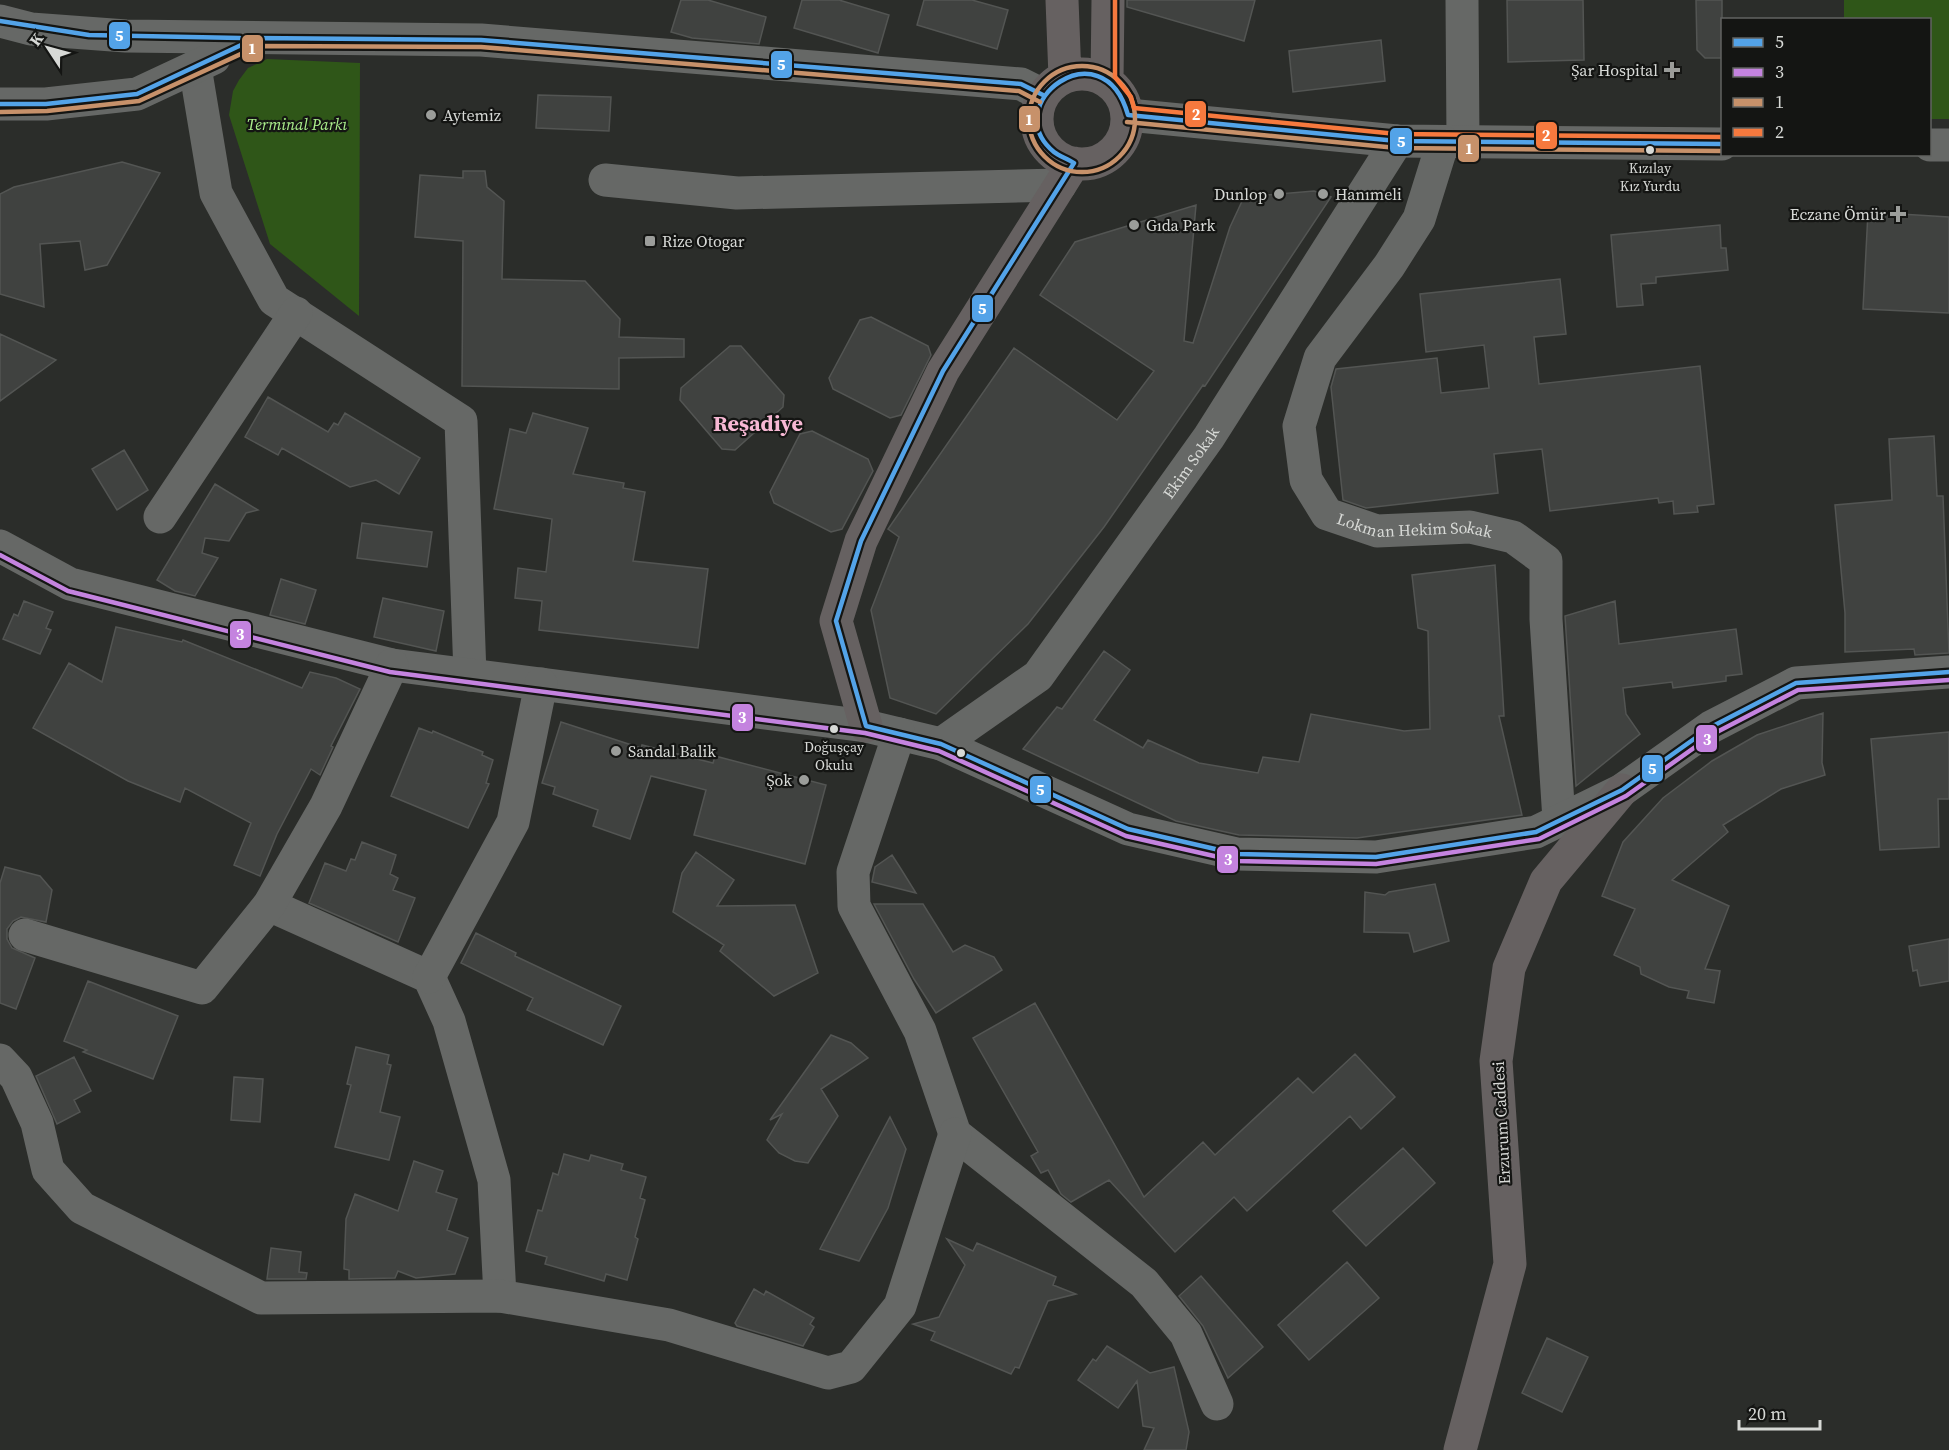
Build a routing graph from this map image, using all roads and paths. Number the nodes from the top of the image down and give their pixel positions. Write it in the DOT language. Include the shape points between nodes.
graph roads {
  1 [pos="1062,0"];
  2 [pos="1108,0"];
  3 [pos="1462,0"];
  4 [pos="0,21"];
  5 [pos="256,38"];
  6 [pos="195,67"];
  7 [pos="1107,80"];
  8 [pos="1054,86"];
  9 [pos="0,104"];
  10 [pos="1128,115"];
  11 [pos="1397,141"];
  12 [pos="1453,142"];
  13 [pos="1721,144"];
  14 [pos="1931,145"];
  15 [pos="1949,145"];
  16 [pos="1067,174"];
  17 [pos="605,180"];
  18 [pos="296,313"];
  19 [pos="160,517"];
  20 [pos="0,546"];
  21 [pos="392,665"];
  22 [pos="1949,672"];
  23 [pos="470,675"];
  24 [pos="541,684"];
  25 [pos="866,726"];
  26 [pos="898,734"];
  27 [pos="941,744"];
  28 [pos="1622,790"];
  29 [pos="1559,820"];
  30 [pos="268,905"];
  31 [pos="25,935"];
  32 [pos="429,977"];
  33 [pos="0,1060"];
  34 [pos="954,1134"];
  35 [pos="500,1296"];
  36 [pos="1217,1404"];
  37 [pos="1460,1450"];
  1 -- 8 [label="main road"];
  2 -- 7 [label="main road"];
  3 -- 12 [label="street"];
  4 -- 5 [label="street" via="73,33"];
  5 -- 6 [label="street"];
  5 -- 8 [label="street" via="481,40"];
  6 -- 9 [label="street" via="137,94 46,104"];
  6 -- 18 [label="street" via="216,193 274,300"];
  7 -- 8 [label="main road" via="1079,73"];
  7 -- 10 [label="main road" via="1125,101"];
  8 -- 16 [label="main road" via="1037,116 1041,137 1060,158"];
  10 -- 11 [label="street"];
  10 -- 16 [label="main road" via="1121,141 1113,152"];
  11 -- 12 [label="street"];
  11 -- 27 [label="street, Ekim Sokak" via="1209,437 1038,676"];
  12 -- 13 [label="street"];
  12 -- 29 [label="street, Lokman Hekim Sokak" via="1419,219 1320,358 1299,426 1306,480 1328,514 1367,528 1377,531 1470,527 1514,537 1546,561"];
  14 -- 15 [label="street"];
  16 -- 17 [label="street" via="737,194"];
  16 -- 25 [label="main road" via="944,371 861,541 836,621"];
  18 -- 19 [label="street"];
  18 -- 23 [label="street" via="461,421"];
  20 -- 21 [label="street" via="70,584"];
  21 -- 23 [label="street"];
  21 -- 30 [label="street" via="326,806"];
  22 -- 28 [label="street" via="1796,683 1711,727"];
  23 -- 24 [label="street"];
  24 -- 25 [label="street"];
  24 -- 32 [label="street" via="513,822"];
  25 -- 26 [label="street"];
  26 -- 27 [label="street"];
  26 -- 34 [label="street" via="853,872 854,906 920,1031"];
  27 -- 29 [label="street" via="1128,829 1236,854 1377,857 1536,832"];
  28 -- 29 [label="street"];
  28 -- 37 [label="main road, Erzurum Caddesi" via="1546,881 1509,968 1496,1061 1510,1264"];
  30 -- 31 [label="street" via="202,987"];
  30 -- 32 [label="street"];
  32 -- 35 [label="street" via="449,1021 494,1180"];
  33 -- 35 [label="street" via="16,1077 37,1123 48,1170 82,1208 261,1298"];
  34 -- 35 [label="street" via="900,1306 851,1367 828,1373 669,1325"];
  34 -- 36 [label="street" via="1144,1283 1186,1334"];
}
